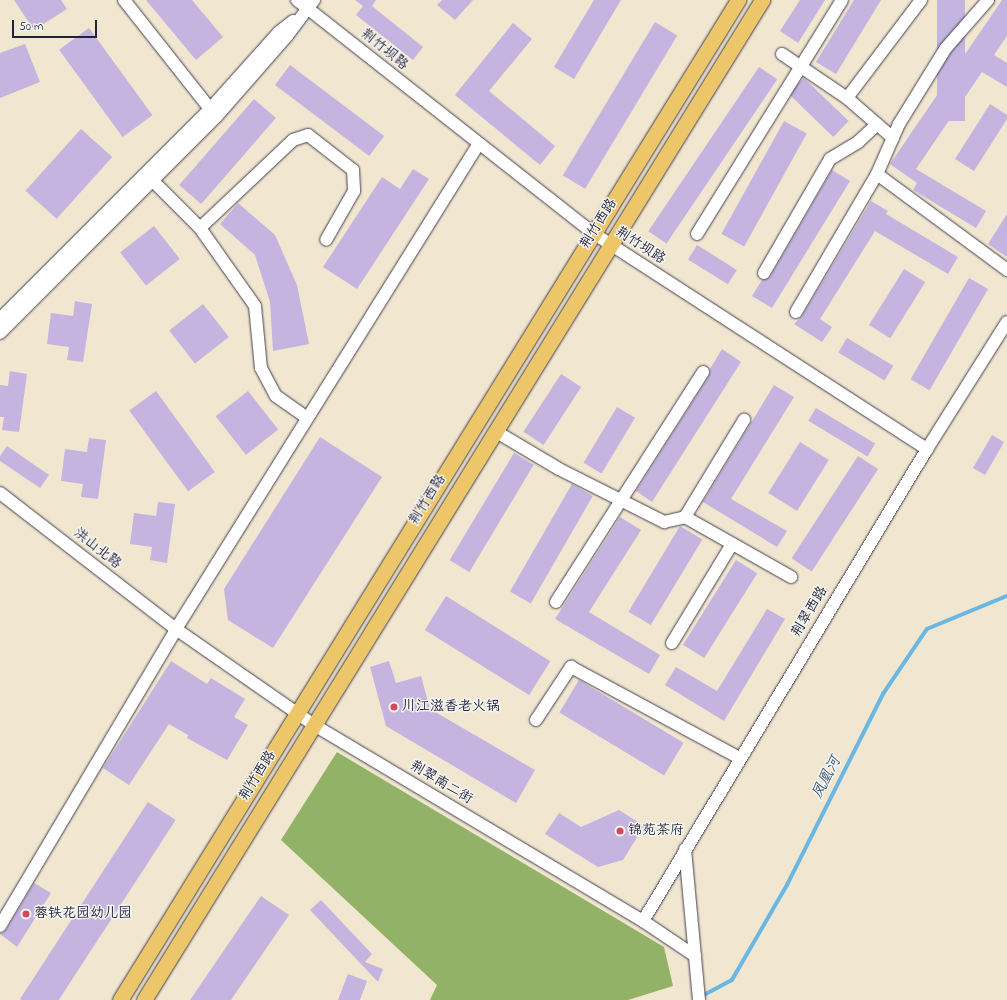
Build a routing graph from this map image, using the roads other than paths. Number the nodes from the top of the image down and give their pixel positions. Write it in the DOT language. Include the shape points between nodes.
graph roads {
  1 [pos="124,0"];
  2 [pos="297,0"];
  3 [pos="738,0"];
  4 [pos="762,0"];
  5 [pos="842,0"];
  6 [pos="921,0"];
  7 [pos="988,0"];
  8 [pos="311,4"];
  9 [pos="782,54"];
  10 [pos="800,67"];
  11 [pos="847,98"];
  12 [pos="210,109"];
  13 [pos="877,124"];
  14 [pos="893,138"];
  15 [pos="478,145"];
  16 [pos="877,174"];
  17 [pos="150,177"];
  18 [pos="200,228"];
  19 [pos="593,233"];
  20 [pos="697,234"];
  21 [pos="326,240"];
  22 [pos="610,245"];
  23 [pos="1007,270"];
  24 [pos="764,273"];
  25 [pos="796,312"];
  26 [pos="0,319"];
  27 [pos="1007,322"];
  28 [pos="0,333"];
  29 [pos="703,372"];
  30 [pos="307,418"];
  31 [pos="744,420"];
  32 [pos="495,431"];
  33 [pos="927,449"];
  34 [pos="0,493"];
  35 [pos="623,501"];
  36 [pos="686,517"];
  37 [pos="732,544"];
  38 [pos="791,577"];
  39 [pos="556,602"];
  40 [pos="176,629"];
  41 [pos="672,643"];
  42 [pos="297,713"];
  43 [pos="536,720"];
  44 [pos="314,725"];
  45 [pos="739,758"];
  46 [pos="685,850"];
  47 [pos="643,920"];
  48 [pos="0,926"];
  49 [pos="695,956"];
  50 [pos="120,1000"];
  51 [pos="144,1000"];
  52 [pos="699,1000"];
  1 -- 12 [label="street"];
  2 -- 8 [label="street, 荆竹坝路"];
  3 -- 19 [label="main road, 荆竹西路"];
  4 -- 22 [label="main road, 荆竹西路"];
  5 -- 10 [label="street"];
  6 -- 11 [label="street"];
  7 -- 14 [label="street" via="946,48"];
  8 -- 12 [label="street" via="279,32"];
  8 -- 15 [label="street, 荆竹坝路"];
  8 -- 17 [label="street" via="287,36 216,117"];
  9 -- 10 [label="street"];
  10 -- 11 [label="street"];
  10 -- 20 [label="street"];
  11 -- 13 [label="street"];
  12 -- 17 [label="street"];
  13 -- 14 [label="street"];
  13 -- 24 [label="street" via="858,142 830,159"];
  14 -- 16 [label="street"];
  15 -- 19 [label="street, 荆竹坝路"];
  15 -- 30 [label="street"];
  16 -- 23 [label="street"];
  16 -- 25 [label="street"];
  17 -- 18 [label="street"];
  17 -- 26 [label="street"];
  17 -- 28 [label="street"];
  18 -- 21 [label="street" via="293,140 308,136 353,170 354,191"];
  18 -- 30 [label="street" via="255,306 261,368 276,396"];
  19 -- 22 [label="street, 荆竹坝路"];
  19 -- 42 [label="main road, 荆竹西路"];
  22 -- 32 [label="main road, 荆竹西路"];
  22 -- 33 [label="street, 荆竹坝路"];
  27 -- 33 [label="street, 荆翠西路"];
  29 -- 35 [label="street"];
  30 -- 40 [label="street"];
  31 -- 36 [label="street"];
  32 -- 35 [label="street" via="559,469"];
  32 -- 44 [label="main road, 荆竹西路"];
  33 -- 45 [label="street, 荆翠西路"];
  34 -- 40 [label="street, 洪山北路"];
  35 -- 36 [label="street" via="664,522"];
  35 -- 39 [label="street"];
  36 -- 37 [label="street"];
  37 -- 38 [label="street"];
  37 -- 41 [label="street"];
  40 -- 42 [label="street, 荆翠南二街"];
  40 -- 48 [label="street"];
  42 -- 44 [label="street, 荆翠南二街"];
  42 -- 50 [label="main road, 荆竹西路"];
  43 -- 45 [label="street" via="571,668"];
  44 -- 47 [label="street, 荆翠南二街"];
  44 -- 51 [label="main road, 荆竹西路"];
  45 -- 46 [label="street, 荆翠西路"];
  46 -- 47 [label="street, 荆翠西路"];
  46 -- 49 [label="street"];
  47 -- 49 [label="street, 荆翠南二街"];
  49 -- 52 [label="street"];
}
